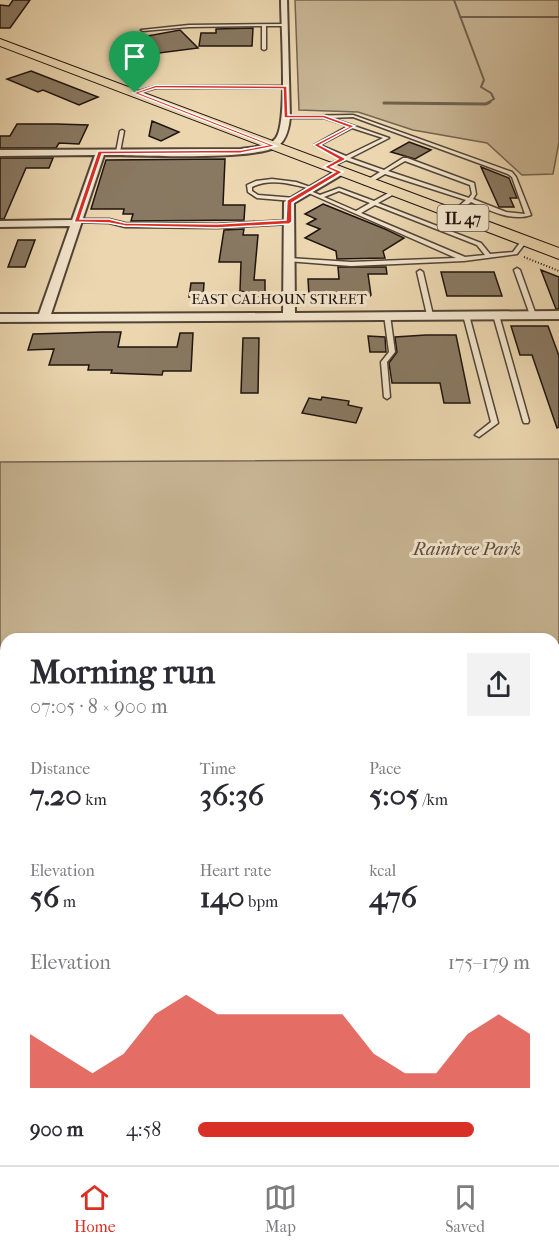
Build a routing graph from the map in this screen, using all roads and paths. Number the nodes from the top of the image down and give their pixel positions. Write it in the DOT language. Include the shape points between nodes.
graph roads {
  1 [pos="284,0"];
  2 [pos="264,25"];
  3 [pos="285,25"];
  4 [pos="143,30"];
  5 [pos="0,42"];
  6 [pos="264,50"];
  7 [pos="286,87"];
  8 [pos="135,93"];
  9 [pos="286,117"];
  10 [pos="326,118"];
  11 [pos="352,126"];
  12 [pos="122,131"];
  13 [pos="273,146"];
  14 [pos="118,152"];
  15 [pos="0,153"];
  16 [pos="100,153"];
  17 [pos="336,166"];
  18 [pos="386,171"];
  19 [pos="366,183"];
  20 [pos="309,190"];
  21 [pos="394,192"];
  22 [pos="320,197"];
  23 [pos="293,200"];
  24 [pos="470,200"];
  25 [pos="375,202"];
  26 [pos="356,213"];
  27 [pos="453,214"];
  28 [pos="76,222"];
  29 [pos="289,222"];
  30 [pos="0,224"];
  31 [pos="524,241"];
  32 [pos="513,253"];
  33 [pos="559,254"];
  34 [pos="489,256"];
  35 [pos="464,259"];
  36 [pos="289,260"];
  37 [pos="517,270"];
  38 [pos="559,271"];
  39 [pos="420,272"];
  40 [pos="387,315"];
  41 [pos="430,315"];
  42 [pos="466,315"];
  43 [pos="496,315"];
  44 [pos="532,315"];
  45 [pos="559,315"];
  46 [pos="289,316"];
  47 [pos="44,317"];
  48 [pos="0,318"];
  49 [pos="387,397"];
  50 [pos="526,421"];
  51 [pos="479,435"];
  1 -- 3 [label="street"];
  2 -- 3 [label="lane"];
  2 -- 4 [label="lane"];
  2 -- 6 [label="lane"];
  3 -- 7 [label="street"];
  5 -- 8 [label="main road, IL 47"];
  7 -- 8 [label="lane" via="156,87"];
  7 -- 9 [label="street"];
  8 -- 13 [label="main road, IL 47"];
  9 -- 10 [label="lane"];
  9 -- 13 [label="street" via="283,136"];
  10 -- 11 [label="lane"];
  10 -- 24 [label="lane" via="354,116 510,173 528,215 500,213"];
  11 -- 17 [label="lane" via="316,145"];
  11 -- 17 [label="lane" via="387,138"];
  12 -- 14 [label="lane"];
  13 -- 14 [label="street" via="241,152"];
  13 -- 17 [label="main road, IL 47"];
  14 -- 16 [label="street"];
  15 -- 16 [label="street"];
  16 -- 28 [label="street"];
  17 -- 18 [label="lane" via="358,161"];
  17 -- 19 [label="main road, IL 47"];
  17 -- 20 [label="street"];
  18 -- 19 [label="lane"];
  18 -- 24 [label="lane"];
  18 -- 24 [label="lane" via="405,159 472,184 474,194"];
  19 -- 21 [label="main road, IL 47"];
  20 -- 22 [label="lane"];
  20 -- 23 [label="street"];
  20 -- 23 [label="lane" via="290,182 256,182 249,186 249,192 257,196"];
  21 -- 25 [label="lane"];
  21 -- 27 [label="main road, IL 47"];
  22 -- 25 [label="lane" via="339,189"];
  22 -- 26 [label="lane"];
  23 -- 29 [label="street" via="289,202"];
  24 -- 27 [label="lane"];
  25 -- 26 [label="lane"];
  25 -- 34 [label="lane" via="479,244"];
  26 -- 35 [label="lane"];
  27 -- 31 [label="main road, IL 47"];
  28 -- 29 [label="lane" via="217,226"];
  28 -- 30 [label="street"];
  28 -- 47 [label="street"];
  29 -- 36 [label="street"];
  31 -- 32 [label="lane"];
  31 -- 33 [label="main road, IL 47"];
  32 -- 34 [label="lane"];
  32 -- 38 [label="path"];
  34 -- 35 [label="lane"];
  35 -- 36 [label="lane" via="351,264"];
  36 -- 46 [label="street"];
  37 -- 44 [label="lane"];
  39 -- 41 [label="lane"];
  40 -- 41 [label="street, EAST CALHOUN STREET"];
  40 -- 46 [label="street, EAST CALHOUN STREET"];
  40 -- 49 [label="lane" via="392,352 384,362"];
  41 -- 42 [label="street, EAST CALHOUN STREET"];
  42 -- 43 [label="street, EAST CALHOUN STREET"];
  42 -- 51 [label="lane" via="495,423"];
  43 -- 44 [label="street, EAST CALHOUN STREET"];
  43 -- 50 [label="lane"];
  44 -- 45 [label="street, EAST CALHOUN STREET"];
  46 -- 47 [label="street, EAST CALHOUN STREET"];
  47 -- 48 [label="street, EAST CALHOUN STREET"];
}
